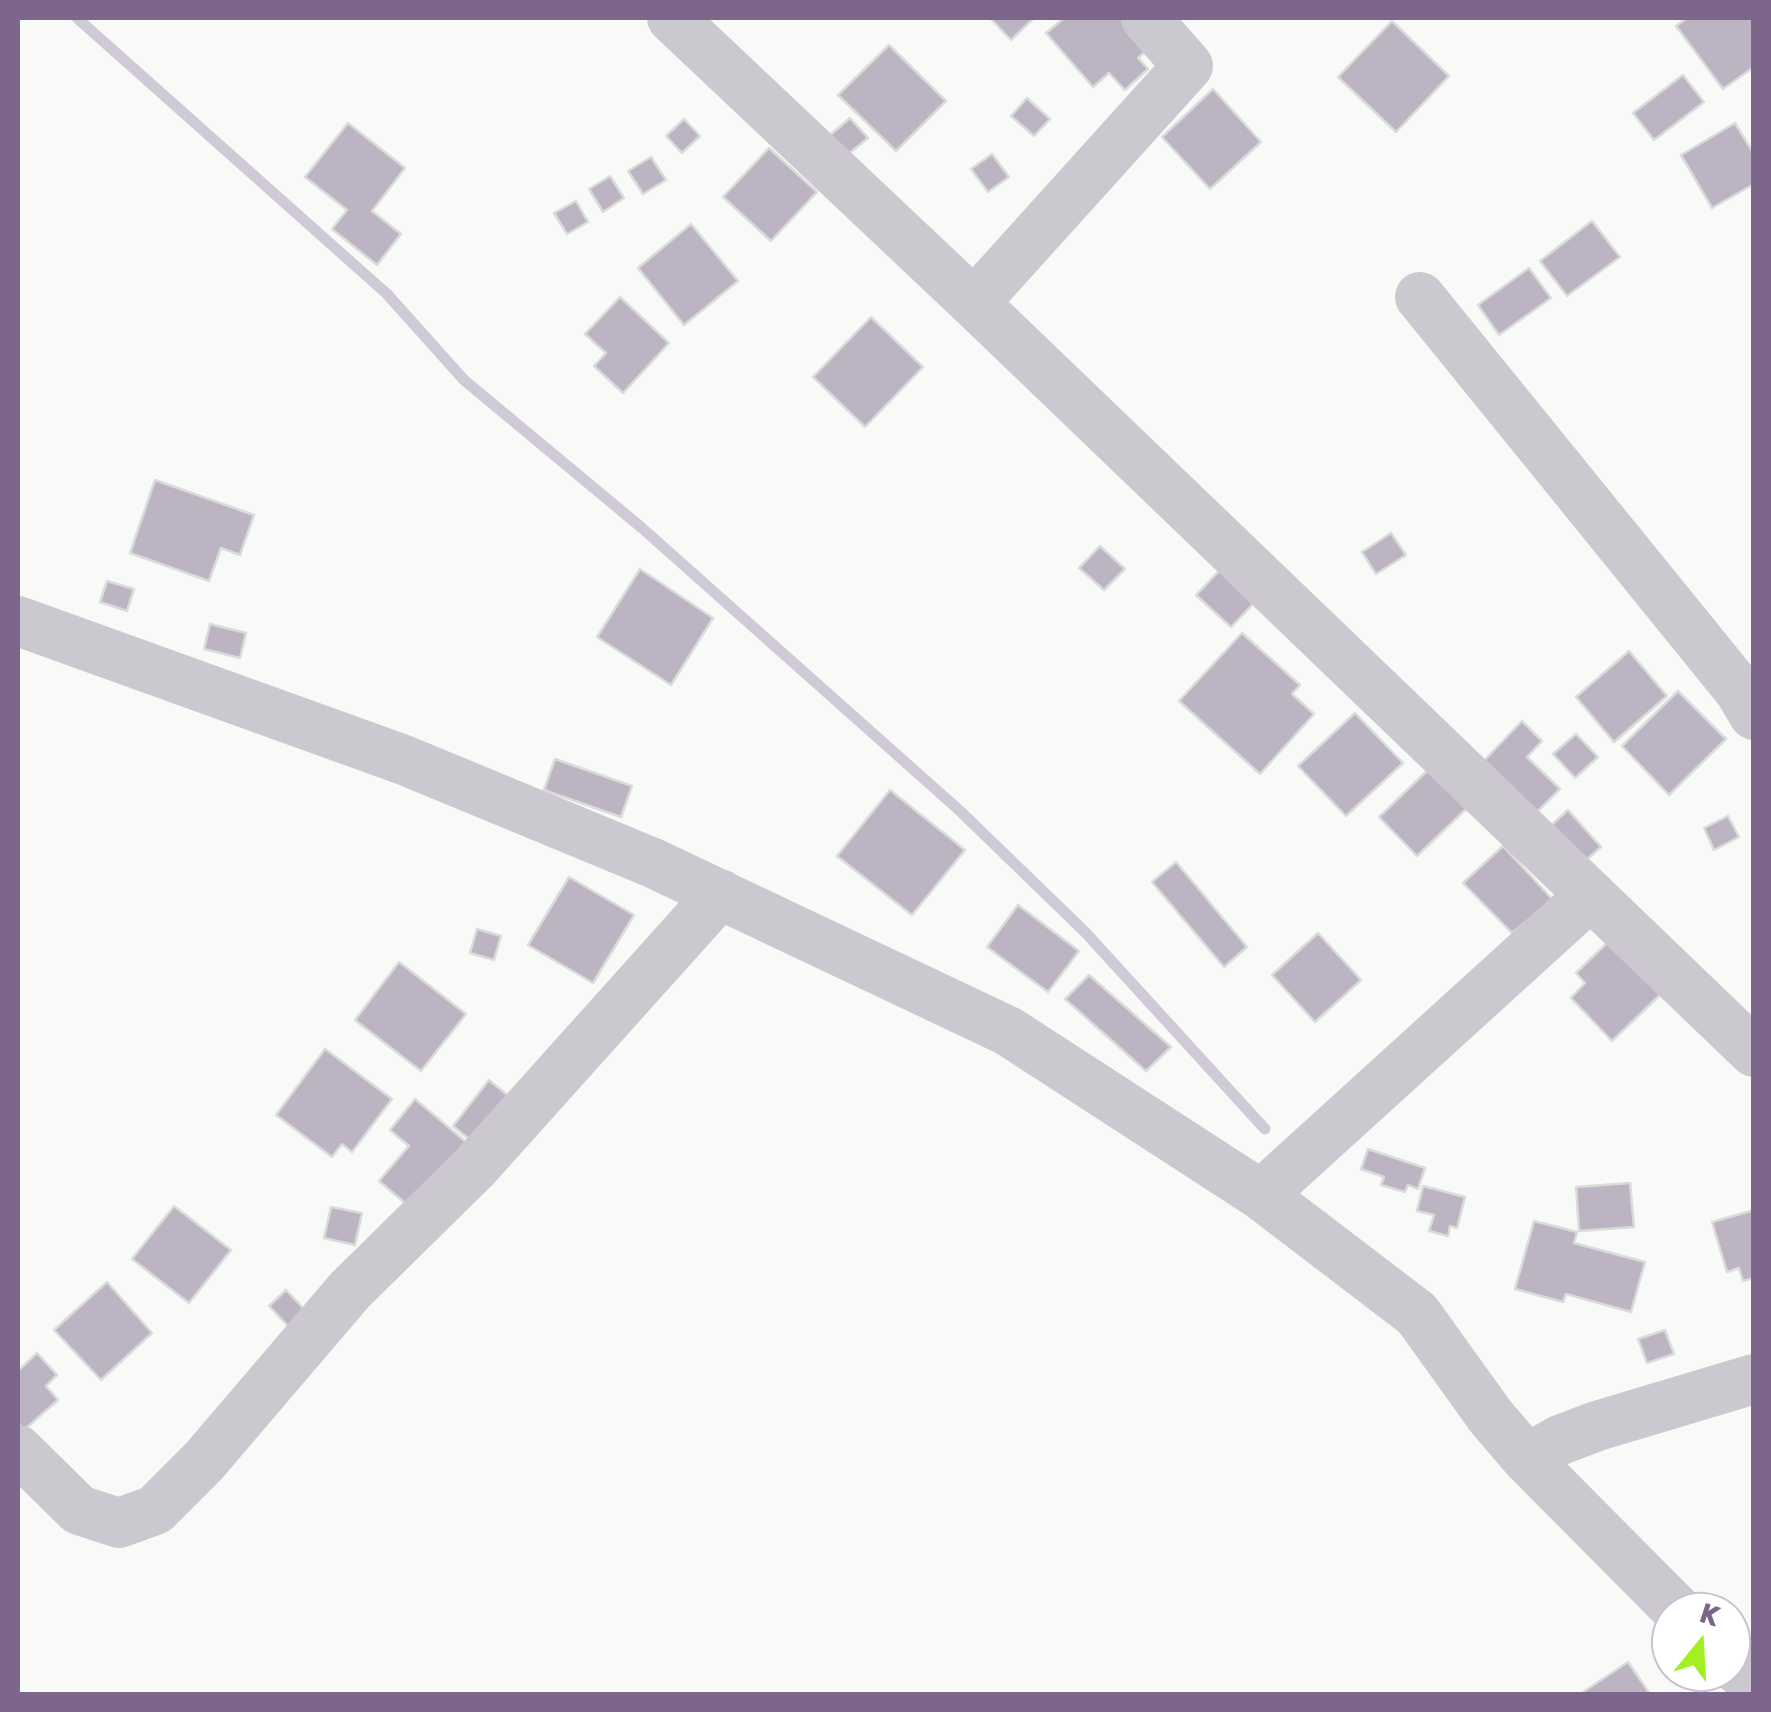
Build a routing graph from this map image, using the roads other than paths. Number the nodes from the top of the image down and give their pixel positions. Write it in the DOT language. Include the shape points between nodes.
graph roads {
  1 [pos="672,18"];
  2 [pos="1146,18"];
  3 [pos="1420,297"];
  4 [pos="974,302"];
  5 [pos="18,621"];
  6 [pos="1754,715"];
  7 [pos="720,894"];
  8 [pos="1590,895"];
  9 [pos="1754,1052"];
  10 [pos="1261,1196"];
  11 [pos="1754,1379"];
  12 [pos="18,1450"];
  13 [pos="1527,1459"];
  14 [pos="1659,1592"];
  1 -- 4 [label="street"];
  2 -- 4 [label="street" via="1188,66"];
  3 -- 6 [label="street"];
  4 -- 8 [label="street"];
  5 -- 7 [label="street" via="404,760"];
  7 -- 10 [label="street" via="1008,1031"];
  7 -- 12 [label="street" via="474,1168 350,1290 155,1510 119,1523 79,1510"];
  8 -- 9 [label="street"];
  8 -- 10 [label="street"];
  10 -- 13 [label="street" via="1417,1314"];
  11 -- 13 [label="street" via="1597,1426"];
  13 -- 14 [label="street"];
}
